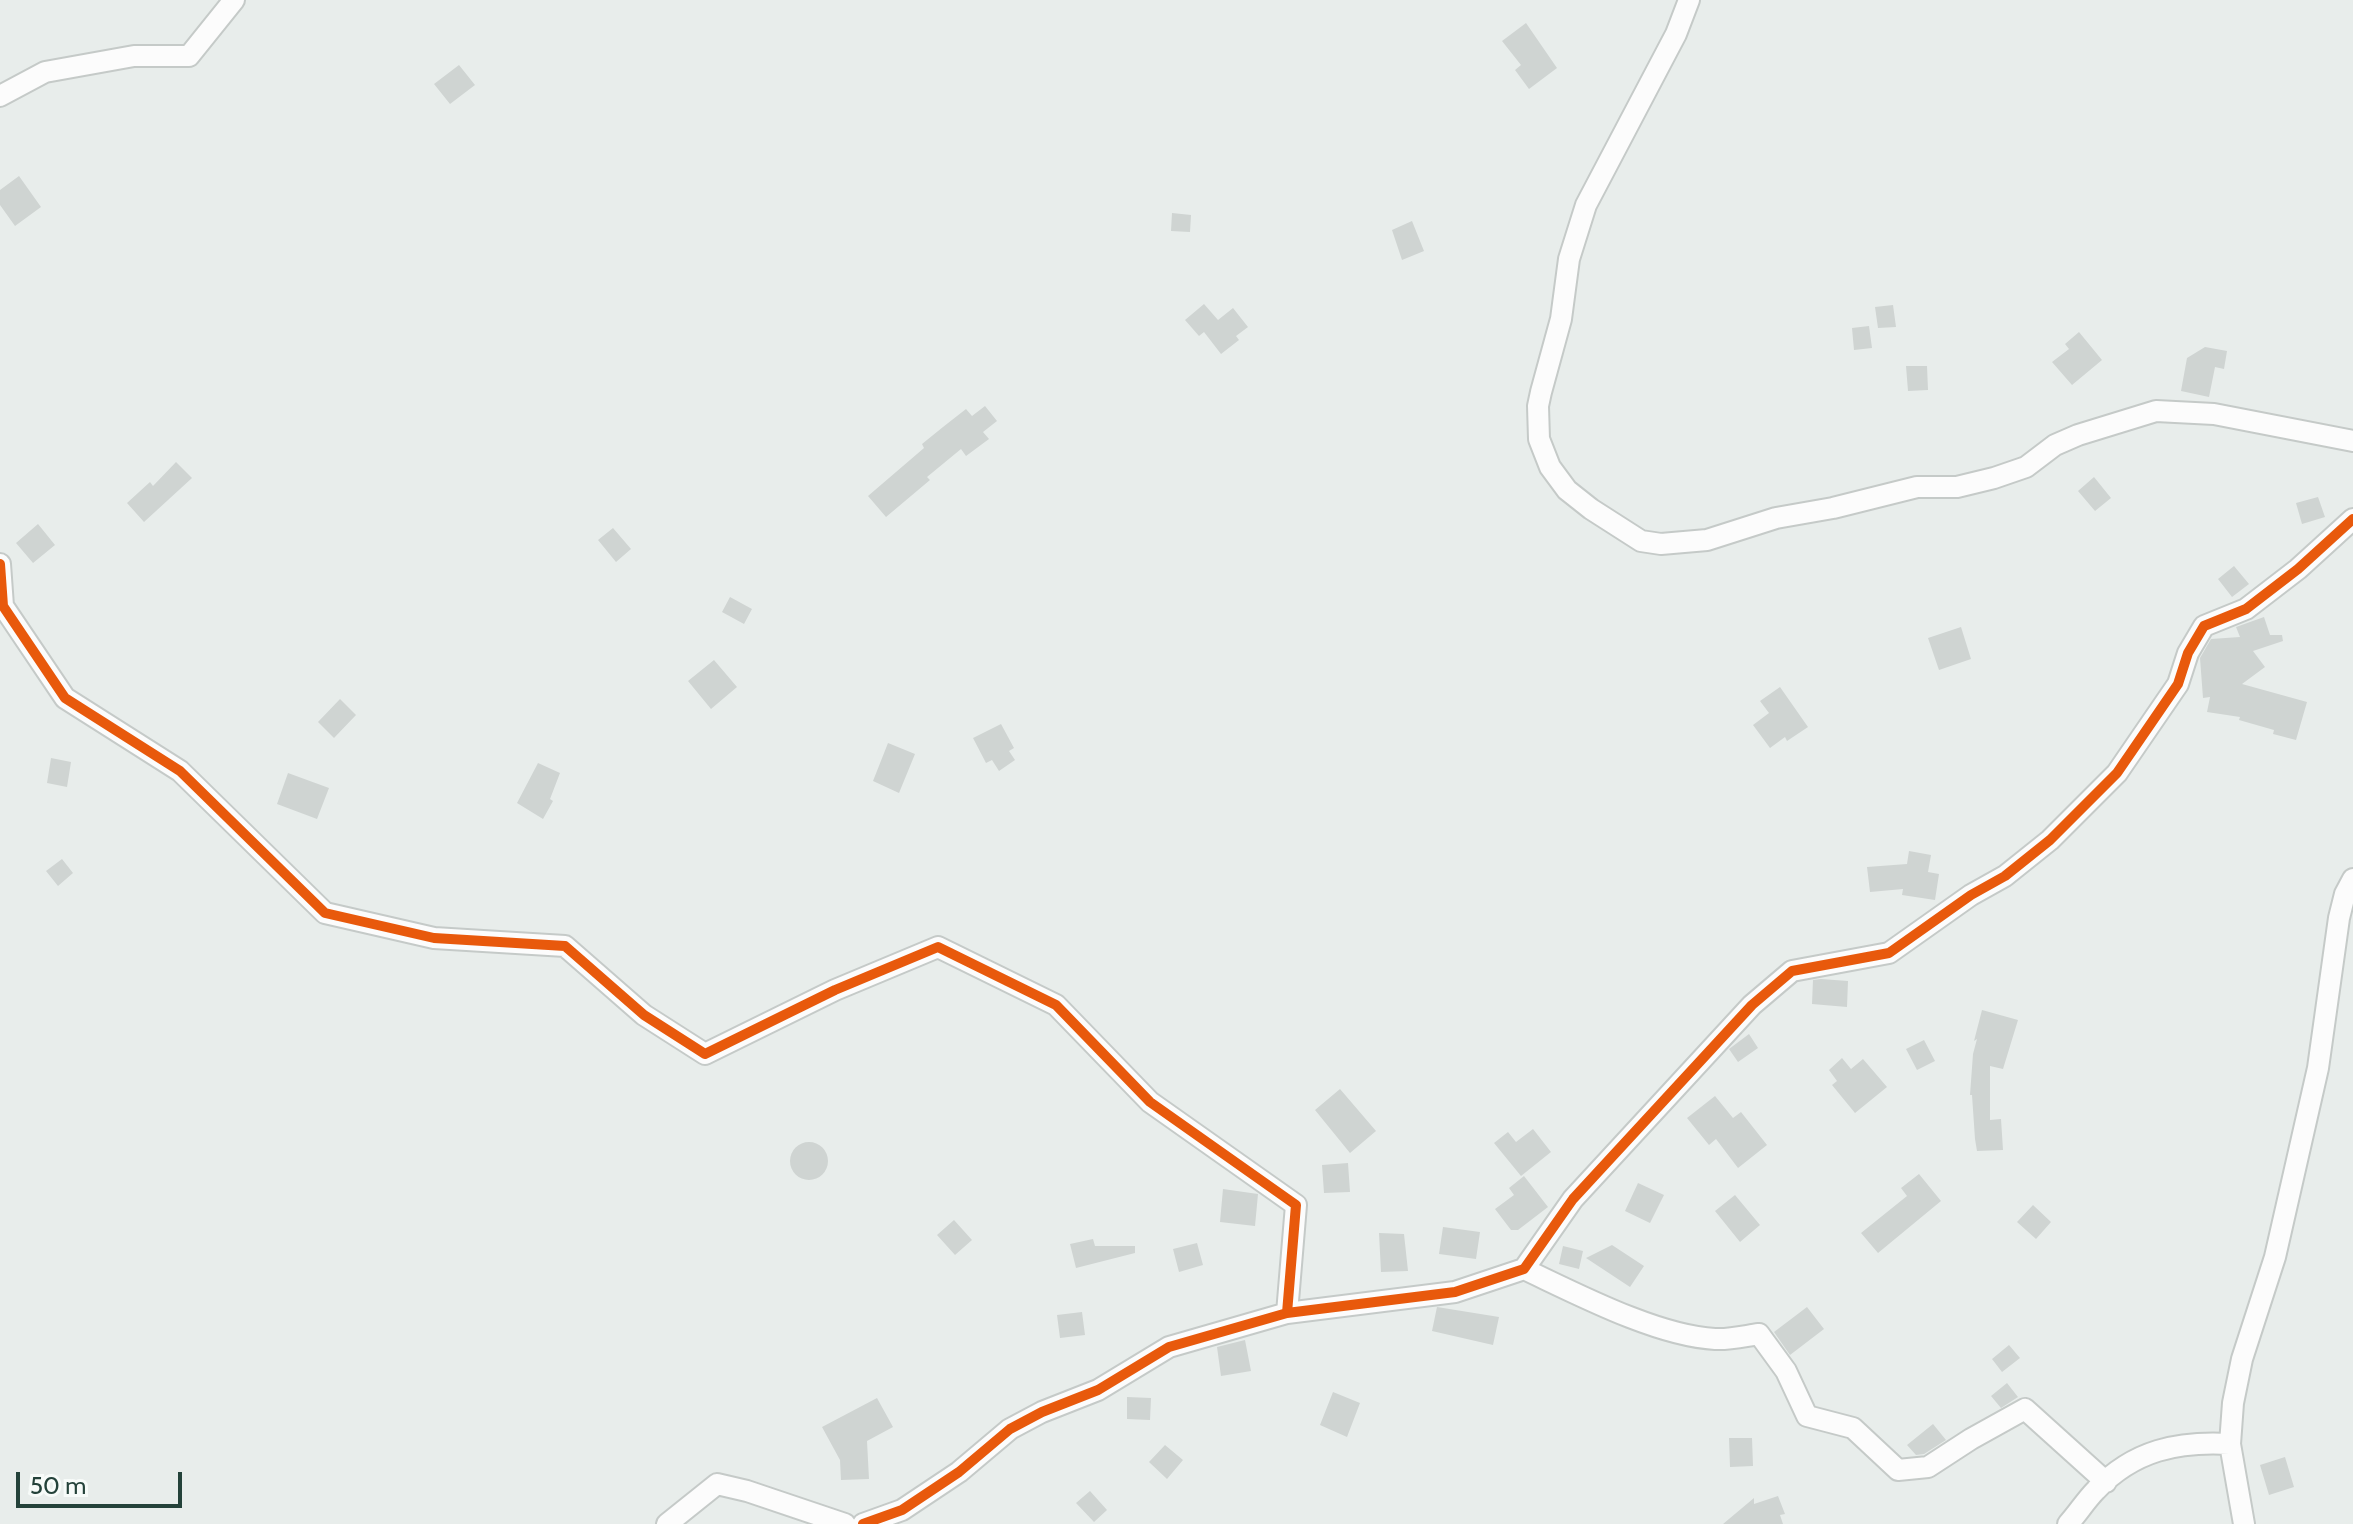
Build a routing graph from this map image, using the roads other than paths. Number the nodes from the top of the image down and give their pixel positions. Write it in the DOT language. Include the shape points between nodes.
graph roads {
  1 [pos="234,0"];
  2 [pos="1689,0"];
  3 [pos="0,96"];
  4 [pos="2353,441"];
  5 [pos="2353,519"];
  6 [pos="0,564"];
  7 [pos="2353,879"];
  8 [pos="1524,1269"];
  9 [pos="1287,1313"];
  10 [pos="2230,1444"];
  11 [pos="2106,1482"];
  12 [pos="667,1524"];
  13 [pos="845,1524"];
  14 [pos="863,1524"];
  15 [pos="2068,1524"];
  16 [pos="2244,1524"];
  1 -- 3 [label="street" via="189,56 134,56 45,72"];
  2 -- 4 [label="street" via="1575,234 1561,319 1538,406 1539,439 1550,467 1567,490 1606,520 1641,541 1707,540 1776,518 1917,487 1957,487 1994,478 2026,467 2078,435 2156,411 2214,414"];
  5 -- 8 [label="street" via="2246,609 2204,626 2178,684 2117,773 2028,858 1889,953 1792,971 1752,1005 1573,1199"];
  6 -- 9 [label="street" via="3,606 65,698 180,771 325,913 434,938 565,946 644,1015 705,1054 938,947 1056,1005 1150,1102 1296,1205"];
  7 -- 10 [label="street" via="2339,918 2318,1068 2275,1257 2236,1383"];
  8 -- 9 [label="street" via="1455,1292"];
  8 -- 11 [label="street" via="1669,1329 1716,1339 1759,1334 1786,1371 1807,1416 1853,1428 1898,1470 1928,1467 2025,1409"];
  9 -- 14 [label="street" via="1169,1347 1098,1390 1010,1429 902,1510"];
  10 -- 11 [label="street" via="2158,1449"];
  10 -- 16 [label="street"];
  11 -- 15 [label="street"];
  12 -- 13 [label="street" via="717,1484"];
}
